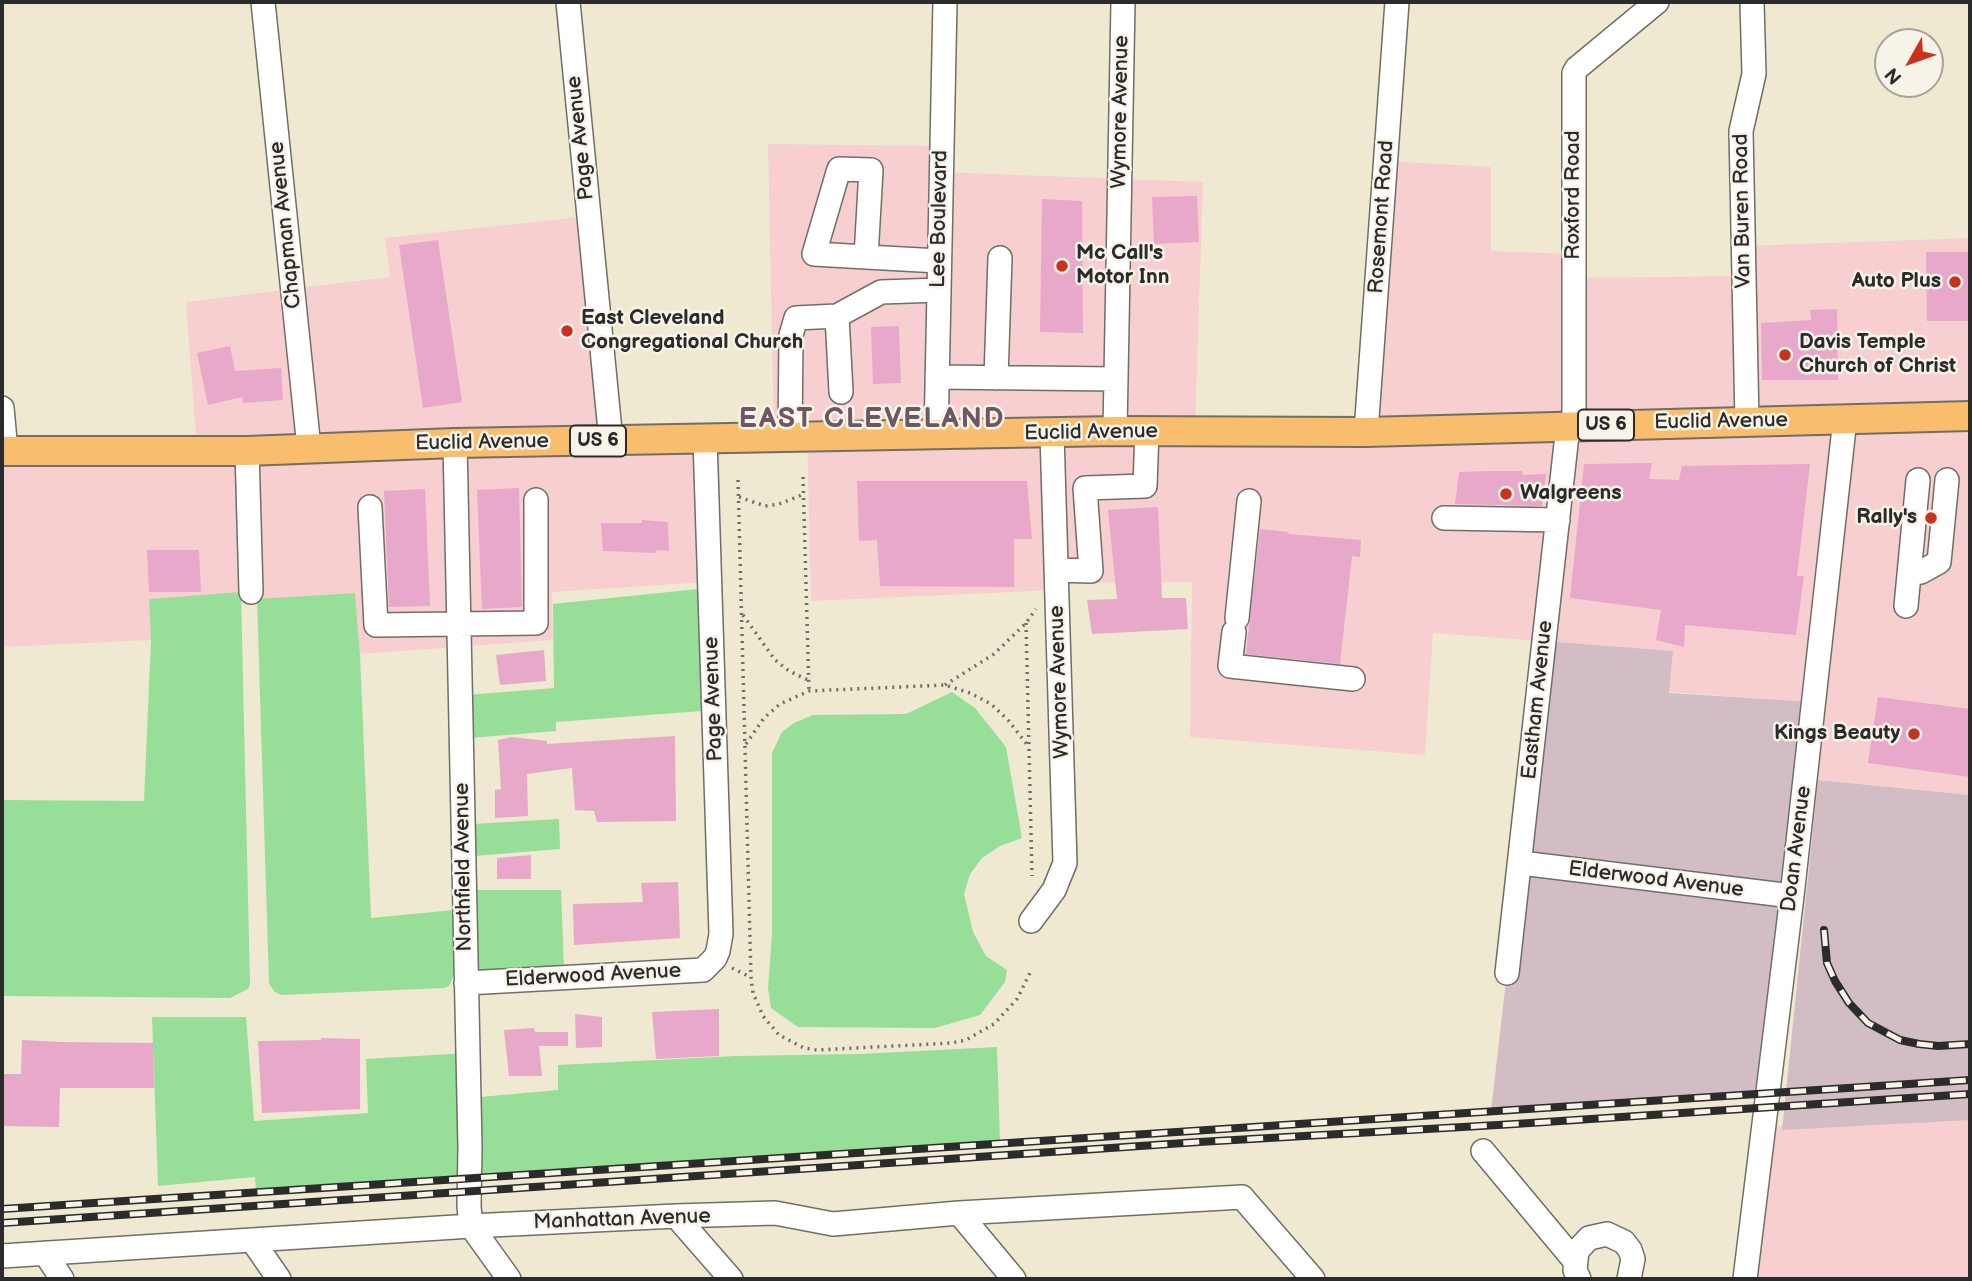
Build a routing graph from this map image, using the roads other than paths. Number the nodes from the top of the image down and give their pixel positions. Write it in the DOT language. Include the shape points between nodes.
graph roads {
  1 [pos="263,2"];
  2 [pos="568,2"];
  3 [pos="945,2"];
  4 [pos="1123,2"];
  5 [pos="1397,2"];
  6 [pos="1657,2"];
  7 [pos="1752,2"];
  8 [pos="866,257"];
  9 [pos="1000,258"];
  10 [pos="939,261"];
  11 [pos="939,290"];
  12 [pos="837,316"];
  13 [pos="937,377"];
  14 [pos="996,378"];
  15 [pos="1116,379"];
  16 [pos="841,392"];
  17 [pos="2,408"];
  18 [pos="1970,416"];
  19 [pos="1845,419"];
  20 [pos="1747,422"];
  21 [pos="1571,426"];
  22 [pos="1115,432"];
  23 [pos="1147,432"];
  24 [pos="1366,432"];
  25 [pos="1052,433"];
  26 [pos="936,436"];
  27 [pos="790,438"];
  28 [pos="705,439"];
  29 [pos="611,441"];
  30 [pos="454,443"];
  31 [pos="309,448"];
  32 [pos="4,451"];
  33 [pos="247,451"];
  34 [pos="1918,480"];
  35 [pos="1947,480"];
  36 [pos="536,500"];
  37 [pos="1249,501"];
  38 [pos="370,507"];
  39 [pos="1444,518"];
  40 [pos="1558,520"];
  41 [pos="1056,570"];
  42 [pos="1909,574"];
  43 [pos="251,592"];
  44 [pos="1906,606"];
  45 [pos="458,624"];
  46 [pos="1353,679"];
  47 [pos="1521,863"];
  48 [pos="1792,896"];
  49 [pos="1031,921"];
  50 [pos="722,963"];
  51 [pos="1507,973"];
  52 [pos="466,983"];
  53 [pos="1483,1152"];
  54 [pos="959,1213"];
  55 [pos="676,1216"];
  56 [pos="471,1226"];
  57 [pos="252,1240"];
  58 [pos="45,1253"];
  59 [pos="2,1256"];
  60 [pos="1577,1270"];
  61 [pos="62,1279"];
  62 [pos="279,1279"];
  63 [pos="509,1279"];
  64 [pos="731,1279"];
  65 [pos="1014,1279"];
  66 [pos="1313,1279"];
  67 [pos="1629,1279"];
  68 [pos="1745,1279"];
  1 -- 31 [label="street, Chapman Avenue"];
  2 -- 29 [label="street, Page Avenue"];
  3 -- 10 [label="street, Lee Boulevard"];
  4 -- 15 [label="street, Wymore Avenue"];
  5 -- 24 [label="street, Rosemont Road"];
  6 -- 21 [label="street, Roxford Road" via="1574,73"];
  7 -- 20 [label="street, Van Buren Road" via="1754,74 1741,131"];
  8 -- 10 [label="street"];
  9 -- 14 [label="street"];
  10 -- 11 [label="street, Lee Boulevard"];
  11 -- 12 [label="street" via="881,292"];
  11 -- 13 [label="street, Lee Boulevard"];
  12 -- 16 [label="street"];
  12 -- 27 [label="street" via="796,318 791,335"];
  13 -- 14 [label="street"];
  13 -- 26 [label="street, Lee Boulevard"];
  14 -- 15 [label="street"];
  15 -- 22 [label="street, Wymore Avenue"];
  17 -- 32 [label="street"];
  18 -- 19 [label="main road, Euclid Avenue / US 6"];
  19 -- 20 [label="main road, Euclid Avenue / US 6"];
  19 -- 48 [label="street, Doan Avenue"];
  20 -- 21 [label="main road, Euclid Avenue / US 6"];
  21 -- 24 [label="main road, Euclid Avenue / US 6"];
  21 -- 40 [label="street, Eastham Avenue"];
  22 -- 23 [label="main road, Euclid Avenue / US 6"];
  22 -- 25 [label="main road, Euclid Avenue / US 6"];
  23 -- 24 [label="main road, Euclid Avenue / US 6"];
  23 -- 41 [label="street" via="1145,486 1085,488 1091,570"];
  25 -- 26 [label="main road, Euclid Avenue / US 6"];
  25 -- 41 [label="street, Wymore Avenue"];
  26 -- 27 [label="main road, Euclid Avenue / US 6"];
  27 -- 28 [label="main road, Euclid Avenue / US 6"];
  28 -- 29 [label="main road, Euclid Avenue / US 6"];
  28 -- 50 [label="street, Page Avenue"];
  29 -- 30 [label="main road, Euclid Avenue / US 6"];
  30 -- 31 [label="main road, Euclid Avenue / US 6"];
  30 -- 45 [label="street, Northfield Avenue"];
  31 -- 33 [label="main road, Euclid Avenue / US 6"];
  32 -- 33 [label="main road, Euclid Avenue / US 6"];
  33 -- 43 [label="street"];
  34 -- 42 [label="street"];
  35 -- 42 [label="street" via="1939,562"];
  36 -- 45 [label="street" via="536,623"];
  37 -- 46 [label="street" via="1230,666"];
  38 -- 45 [label="street" via="376,625"];
  39 -- 40 [label="street"];
  40 -- 47 [label="street, Eastham Avenue"];
  41 -- 49 [label="street, Wymore Avenue" via="1065,863 1055,890"];
  42 -- 44 [label="street"];
  45 -- 52 [label="street, Northfield Avenue"];
  47 -- 48 [label="street, Elderwood Avenue"];
  47 -- 51 [label="street, Eastham Avenue"];
  48 -- 68 [label="street, Doan Avenue"];
  50 -- 52 [label="street, Elderwood Avenue" via="703,970"];
  52 -- 56 [label="street, Northfield Avenue"];
  53 -- 60 [label="street"];
  54 -- 55 [label="street, Manhattan Avenue" via="833,1224 775,1213"];
  54 -- 65 [label="street"];
  54 -- 66 [label="street, Manhattan Avenue" via="1242,1197"];
  55 -- 56 [label="street, Manhattan Avenue"];
  55 -- 64 [label="street"];
  56 -- 57 [label="street, Manhattan Avenue"];
  56 -- 63 [label="street"];
  57 -- 58 [label="street, Manhattan Avenue"];
  57 -- 62 [label="street"];
  58 -- 59 [label="street, Manhattan Avenue"];
  58 -- 61 [label="street"];
  60 -- 67 [label="street" via="1582,1243 1598,1234 1616,1236 1633,1259"];
}
